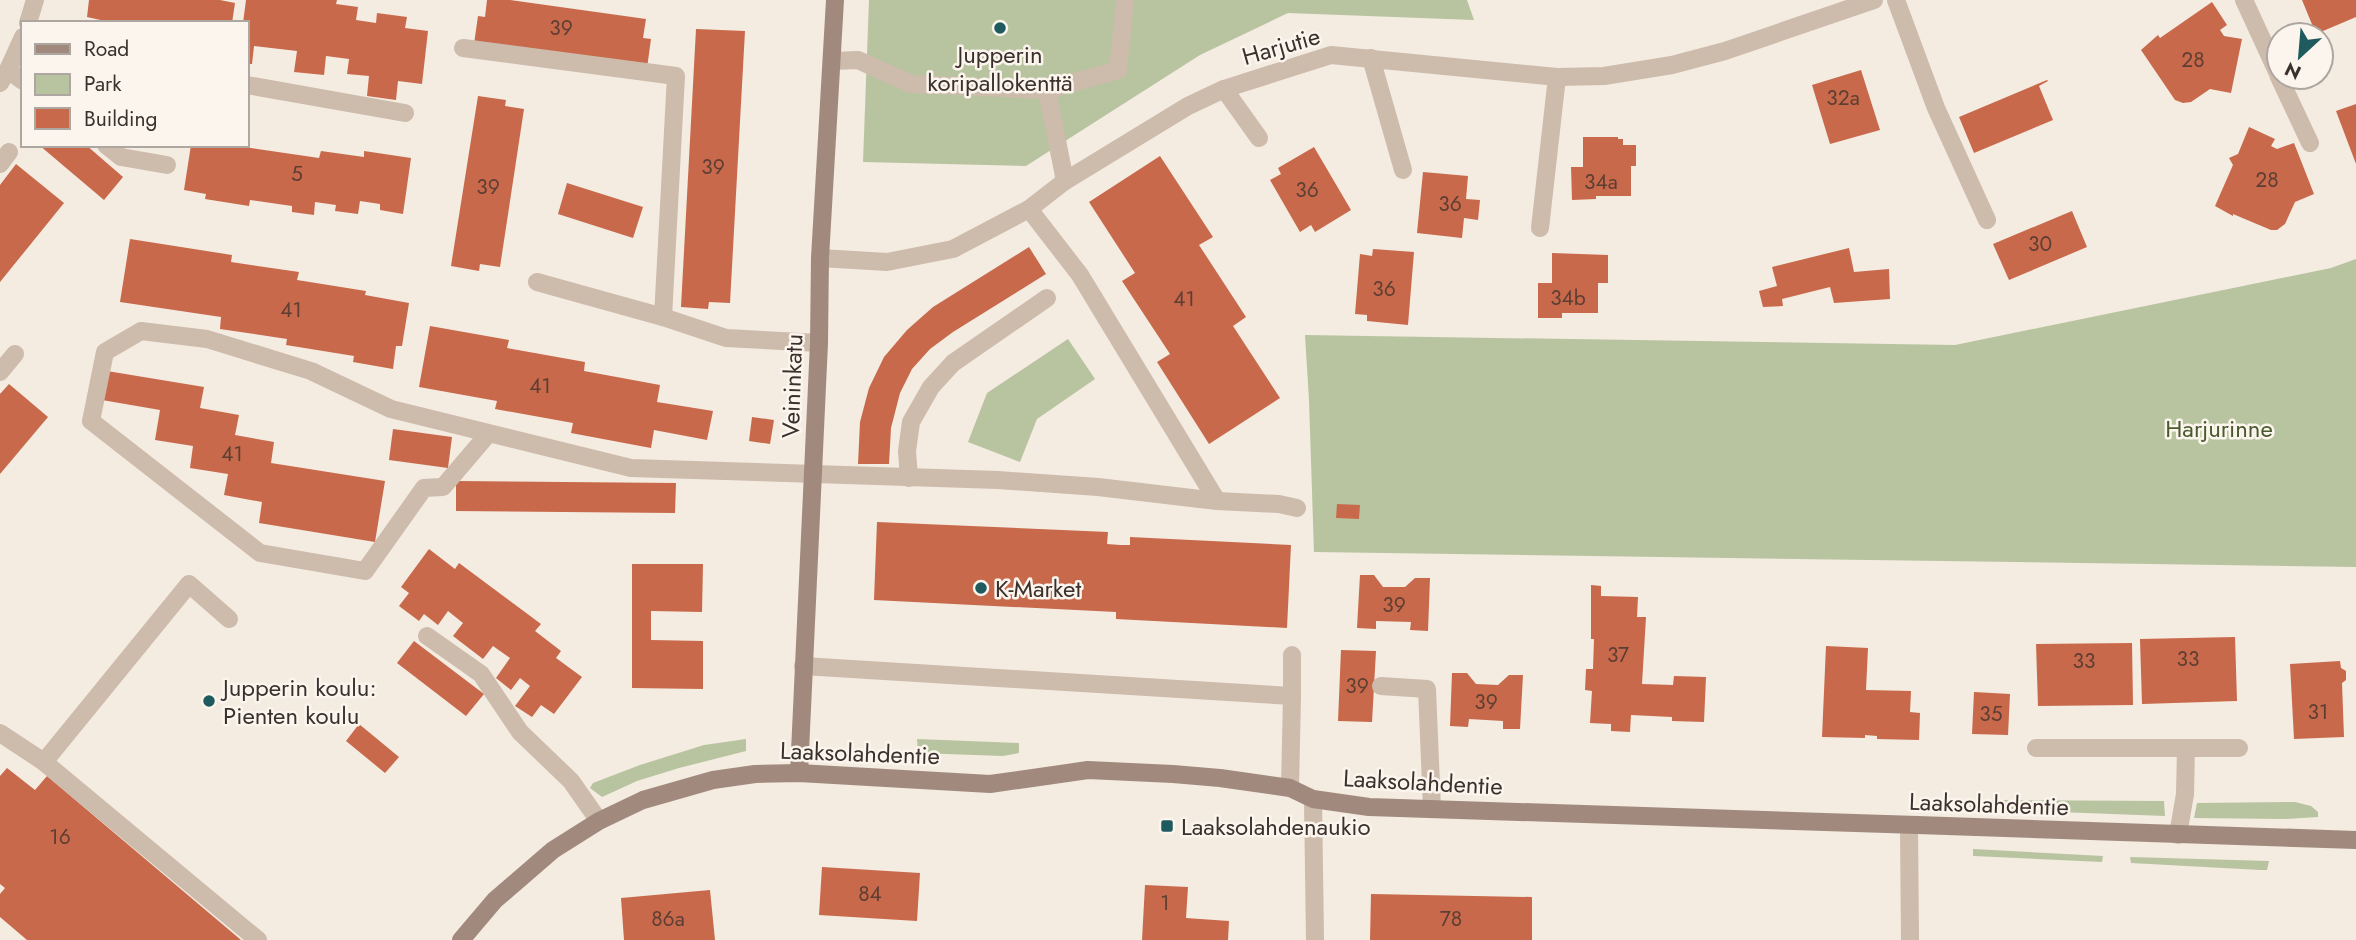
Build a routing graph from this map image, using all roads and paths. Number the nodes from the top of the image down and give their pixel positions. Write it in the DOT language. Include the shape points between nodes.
graph roads {
  1 [pos="35,0"];
  2 [pos="835,0"];
  3 [pos="1125,0"];
  4 [pos="1874,0"];
  5 [pos="1896,0"];
  6 [pos="2244,0"];
  7 [pos="29,21"];
  8 [pos="21,43"];
  9 [pos="2265,46"];
  10 [pos="463,48"];
  11 [pos="1371,58"];
  12 [pos="833,61"];
  13 [pos="1557,77"];
  14 [pos="10,78"];
  15 [pos="248,85"];
  16 [pos="1224,89"];
  17 [pos="1047,90"];
  18 [pos="2286,91"];
  19 [pos="405,113"];
  20 [pos="1259,138"];
  21 [pos="2310,142"];
  22 [pos="108,147"];
  23 [pos="167,165"];
  24 [pos="1403,170"];
  25 [pos="1065,181"];
  26 [pos="1029,209"];
  27 [pos="1987,220"];
  28 [pos="1539,228"];
  29 [pos="820,258"];
  30 [pos="537,282"];
  31 [pos="1047,298"];
  32 [pos="663,317"];
  33 [pos="819,344"];
  34 [pos="15,354"];
  35 [pos="0,372"];
  36 [pos="489,433"];
  37 [pos="813,472"];
  38 [pos="909,478"];
  39 [pos="1217,501"];
  40 [pos="1297,508"];
  41 [pos="229,619"];
  42 [pos="427,636"];
  43 [pos="1292,655"];
  44 [pos="803,666"];
  45 [pos="1381,686"];
  46 [pos="1292,696"];
  47 [pos="0,733"];
  48 [pos="2036,748"];
  49 [pos="2186,748"];
  50 [pos="2239,748"];
  51 [pos="44,762"];
  52 [pos="799,773"];
  53 [pos="1290,788"];
  54 [pos="1314,799"];
  55 [pos="1432,809"];
  56 [pos="598,821"];
  57 [pos="1909,826"];
  58 [pos="2178,835"];
  59 [pos="2356,840"];
  60 [pos="258,940"];
  61 [pos="460,940"];
  62 [pos="1315,940"];
  63 [pos="1910,940"];
  1 -- 7 [label="street"];
  2 -- 12 [label="street, Veininkatu"];
  3 -- 17 [label="street" via="1118,70"];
  4 -- 13 [label="street, Harjutie" via="1672,65 1604,76"];
  5 -- 27 [label="street" via="1936,108"];
  6 -- 9 [label="street"];
  8 -- 14 [label="street"];
  10 -- 32 [label="street" via="677,76"];
  11 -- 13 [label="street, Harjutie"];
  11 -- 16 [label="street, Harjutie" via="1331,55"];
  11 -- 24 [label="street"];
  12 -- 17 [label="street" via="858,60 911,84"];
  12 -- 29 [label="street, Veininkatu"];
  13 -- 28 [label="street"];
  15 -- 19 [label="street"];
  16 -- 20 [label="street"];
  16 -- 25 [label="street, Harjutie"];
  17 -- 25 [label="street"];
  18 -- 21 [label="street"];
  22 -- 23 [label="street" via="121,157"];
  25 -- 26 [label="street, Harjutie"];
  26 -- 29 [label="street, Harjutie" via="953,249 887,262"];
  26 -- 39 [label="street" via="1080,275"];
  29 -- 33 [label="street, Veininkatu"];
  30 -- 32 [label="street"];
  31 -- 38 [label="street" via="953,363 931,387 911,422"];
  32 -- 33 [label="street" via="726,338"];
  33 -- 37 [label="street, Veininkatu"];
  34 -- 35 [label="street"];
  36 -- 36 [label="street" via="391,409 311,371 207,339 141,331 105,352 91,422 260,553 365,571 424,488 443,487"];
  36 -- 37 [label="street" via="631,468"];
  37 -- 38 [label="street"];
  37 -- 44 [label="street, Veininkatu"];
  38 -- 39 [label="street" via="1098,486"];
  39 -- 40 [label="street"];
  41 -- 51 [label="street" via="189,584"];
  42 -- 56 [label="street" via="481,674 520,732 571,780"];
  43 -- 46 [label="street"];
  44 -- 46 [label="street"];
  44 -- 52 [label="street, Veininkatu"];
  45 -- 55 [label="street" via="1427,689"];
  46 -- 53 [label="street"];
  47 -- 51 [label="street"];
  48 -- 49 [label="street"];
  49 -- 50 [label="street"];
  49 -- 58 [label="street"];
  51 -- 60 [label="street"];
  52 -- 53 [label="street, Laaksolahdentie" via="990,784 1088,770 1220,778"];
  52 -- 56 [label="street, Laaksolahdentie" via="713,780 643,800"];
  53 -- 54 [label="street, Laaksolahdentie"];
  54 -- 55 [label="street, Laaksolahdentie"];
  54 -- 62 [label="street"];
  55 -- 57 [label="street, Laaksolahdentie"];
  56 -- 61 [label="street, Laaksolahdentie" via="553,850 495,900"];
  57 -- 58 [label="street, Laaksolahdentie"];
  57 -- 63 [label="street"];
  58 -- 59 [label="street, Laaksolahdentie"];
}
